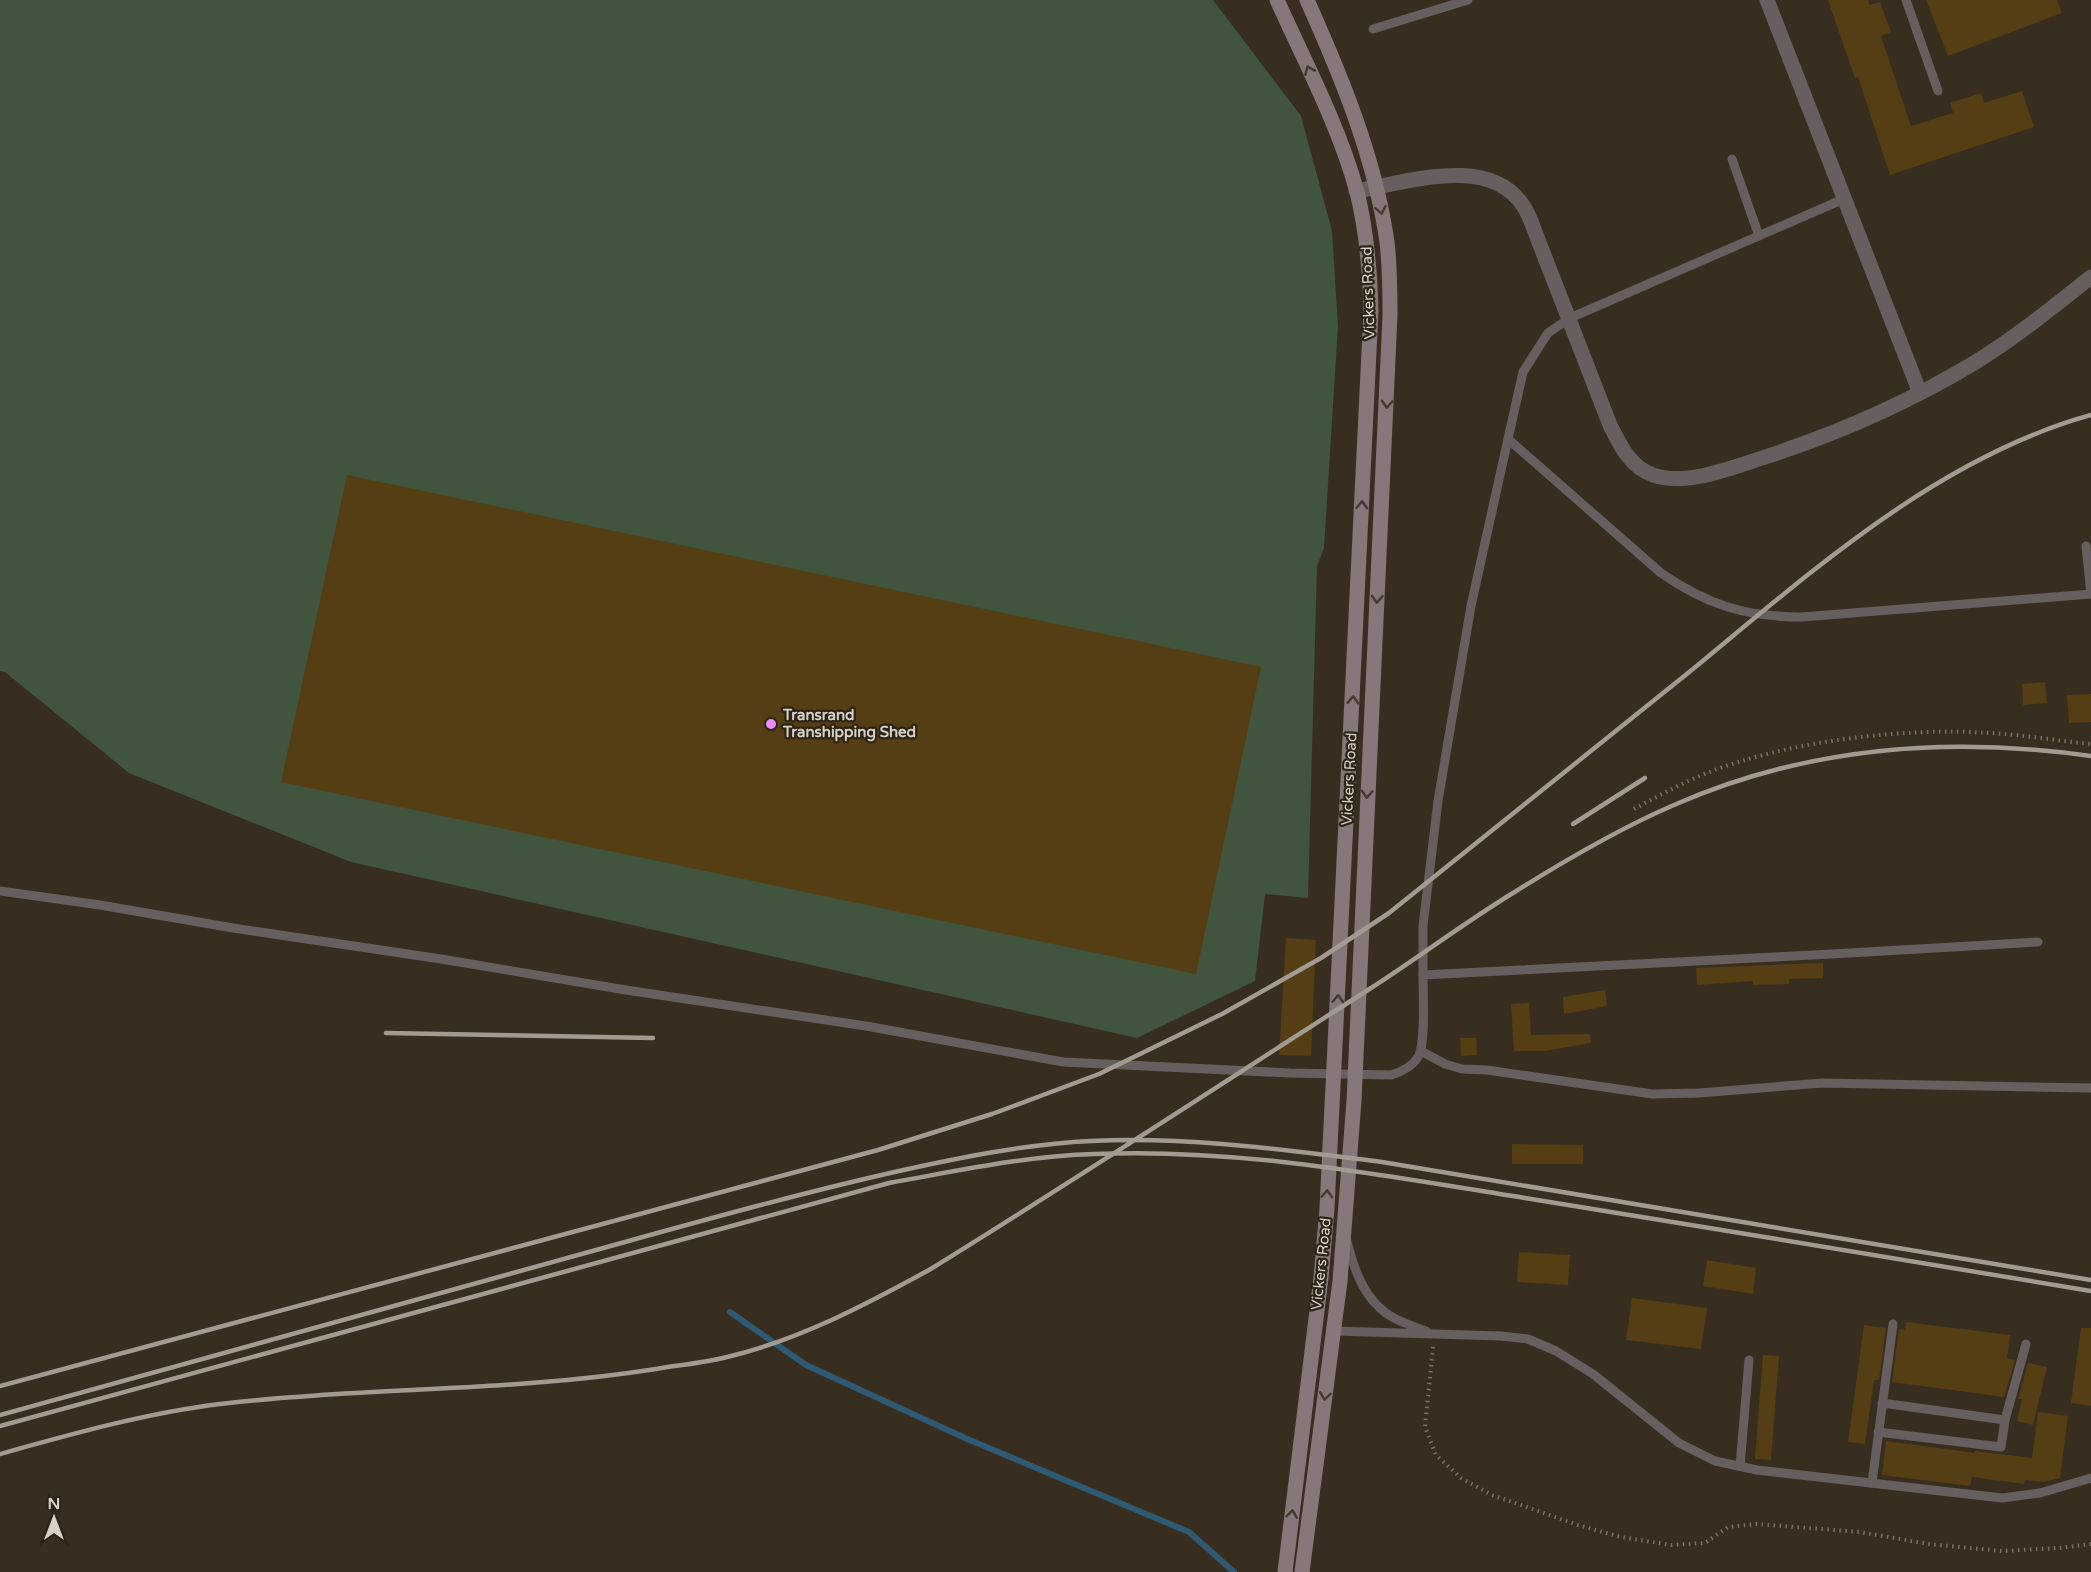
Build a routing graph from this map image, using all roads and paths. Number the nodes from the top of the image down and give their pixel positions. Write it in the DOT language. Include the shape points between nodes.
graph roads {
  1 [pos="1277,0"];
  2 [pos="1307,0"];
  3 [pos="1468,0"];
  4 [pos="1767,0"];
  5 [pos="1906,0"];
  6 [pos="1373,29"];
  7 [pos="1938,91"];
  8 [pos="1732,159"];
  9 [pos="1376,188"];
  10 [pos="1356,191"];
  11 [pos="1846,198"];
  12 [pos="1759,236"];
  13 [pos="2091,277"];
  14 [pos="1570,318"];
  15 [pos="1920,393"];
  16 [pos="1508,439"];
  17 [pos="2086,546"];
  18 [pos="2091,594"];
  19 [pos="2091,744"];
  20 [pos="1634,809"];
  21 [pos="0,891"];
  22 [pos="2038,942"];
  23 [pos="1423,975"];
  24 [pos="1421,1051"];
  25 [pos="2091,1088"];
  26 [pos="1344,1233"];
  27 [pos="1893,1324"];
  28 [pos="1434,1334"];
  29 [pos="1334,1335"];
  30 [pos="1314,1336"];
  31 [pos="2026,1344"];
  32 [pos="1749,1360"];
  33 [pos="1882,1403"];
  34 [pos="2005,1420"];
  35 [pos="1878,1432"];
  36 [pos="1740,1466"];
  37 [pos="2091,1478"];
  38 [pos="1872,1483"];
  39 [pos="2091,1544"];
  40 [pos="1285,1572"];
  41 [pos="1302,1572"];
  10 -- 1 [label="main road, Vickers Road, one-way" via="1339,140"];
  2 -- 9 [label="main road, Vickers Road" via="1343,85"];
  3 -- 6 [label="lane"];
  4 -- 11 [label="street"];
  5 -- 7 [label="lane"];
  8 -- 12 [label="lane"];
  9 -- 10 [label="street"];
  9 -- 14 [label="street" via="1464,175 1499,184 1524,207"];
  9 -- 26 [label="main road, Vickers Road, one-way" via="1390,276 1388,387 1354,1101"];
  30 -- 10 [label="main road, Vickers Road, one-way" via="1330,1142 1370,364 1368,249"];
  11 -- 12 [label="lane"];
  11 -- 15 [label="street"];
  12 -- 14 [label="lane"];
  13 -- 15 [label="street" via="1974,363"];
  14 -- 15 [label="street" via="1624,452 1638,468 1654,476 1676,479 1718,473 1853,426"];
  14 -- 16 [label="lane" via="1548,333 1523,372"];
  16 -- 18 [label="lane" via="1661,573 1707,600 1743,611 1785,617"];
  16 -- 23 [label="lane" via="1471,606 1437,801 1423,926"];
  17 -- 18 [label="lane"];
  19 -- 20 [label="path" via="1962,732 1854,738 1772,753 1710,772"];
  21 -- 24 [label="lane" via="866,1026 1063,1062 1391,1076 1414,1062"];
  22 -- 23 [label="lane"];
  23 -- 24 [label="lane"];
  24 -- 25 [label="lane" via="1462,1069 1652,1094 1822,1083"];
  26 -- 28 [label="lane" via="1364,1287 1380,1308 1401,1322"];
  26 -- 29 [label="main road, Vickers Road"];
  27 -- 33 [label="lane"];
  28 -- 29 [label="lane"];
  28 -- 36 [label="lane" via="1528,1339 1556,1351 1593,1374 1679,1443 1715,1461"];
  28 -- 39 [label="path" via="1425,1427 1436,1455 1461,1478 1492,1495 1578,1525 1671,1545 1705,1543 1728,1527 1757,1524 1860,1532 2002,1551"];
  29 -- 30 [label="main road"];
  29 -- 41 [label="main road, Vickers Road, one-way"];
  40 -- 30 [label="main road, Vickers Road, one-way"];
  31 -- 34 [label="lane"];
  32 -- 36 [label="lane"];
  33 -- 34 [label="lane"];
  33 -- 35 [label="lane"];
  34 -- 35 [label="lane" via="2001,1447"];
  35 -- 38 [label="lane"];
  36 -- 38 [label="lane"];
  37 -- 38 [label="lane" via="2040,1493 2002,1498"];
}
